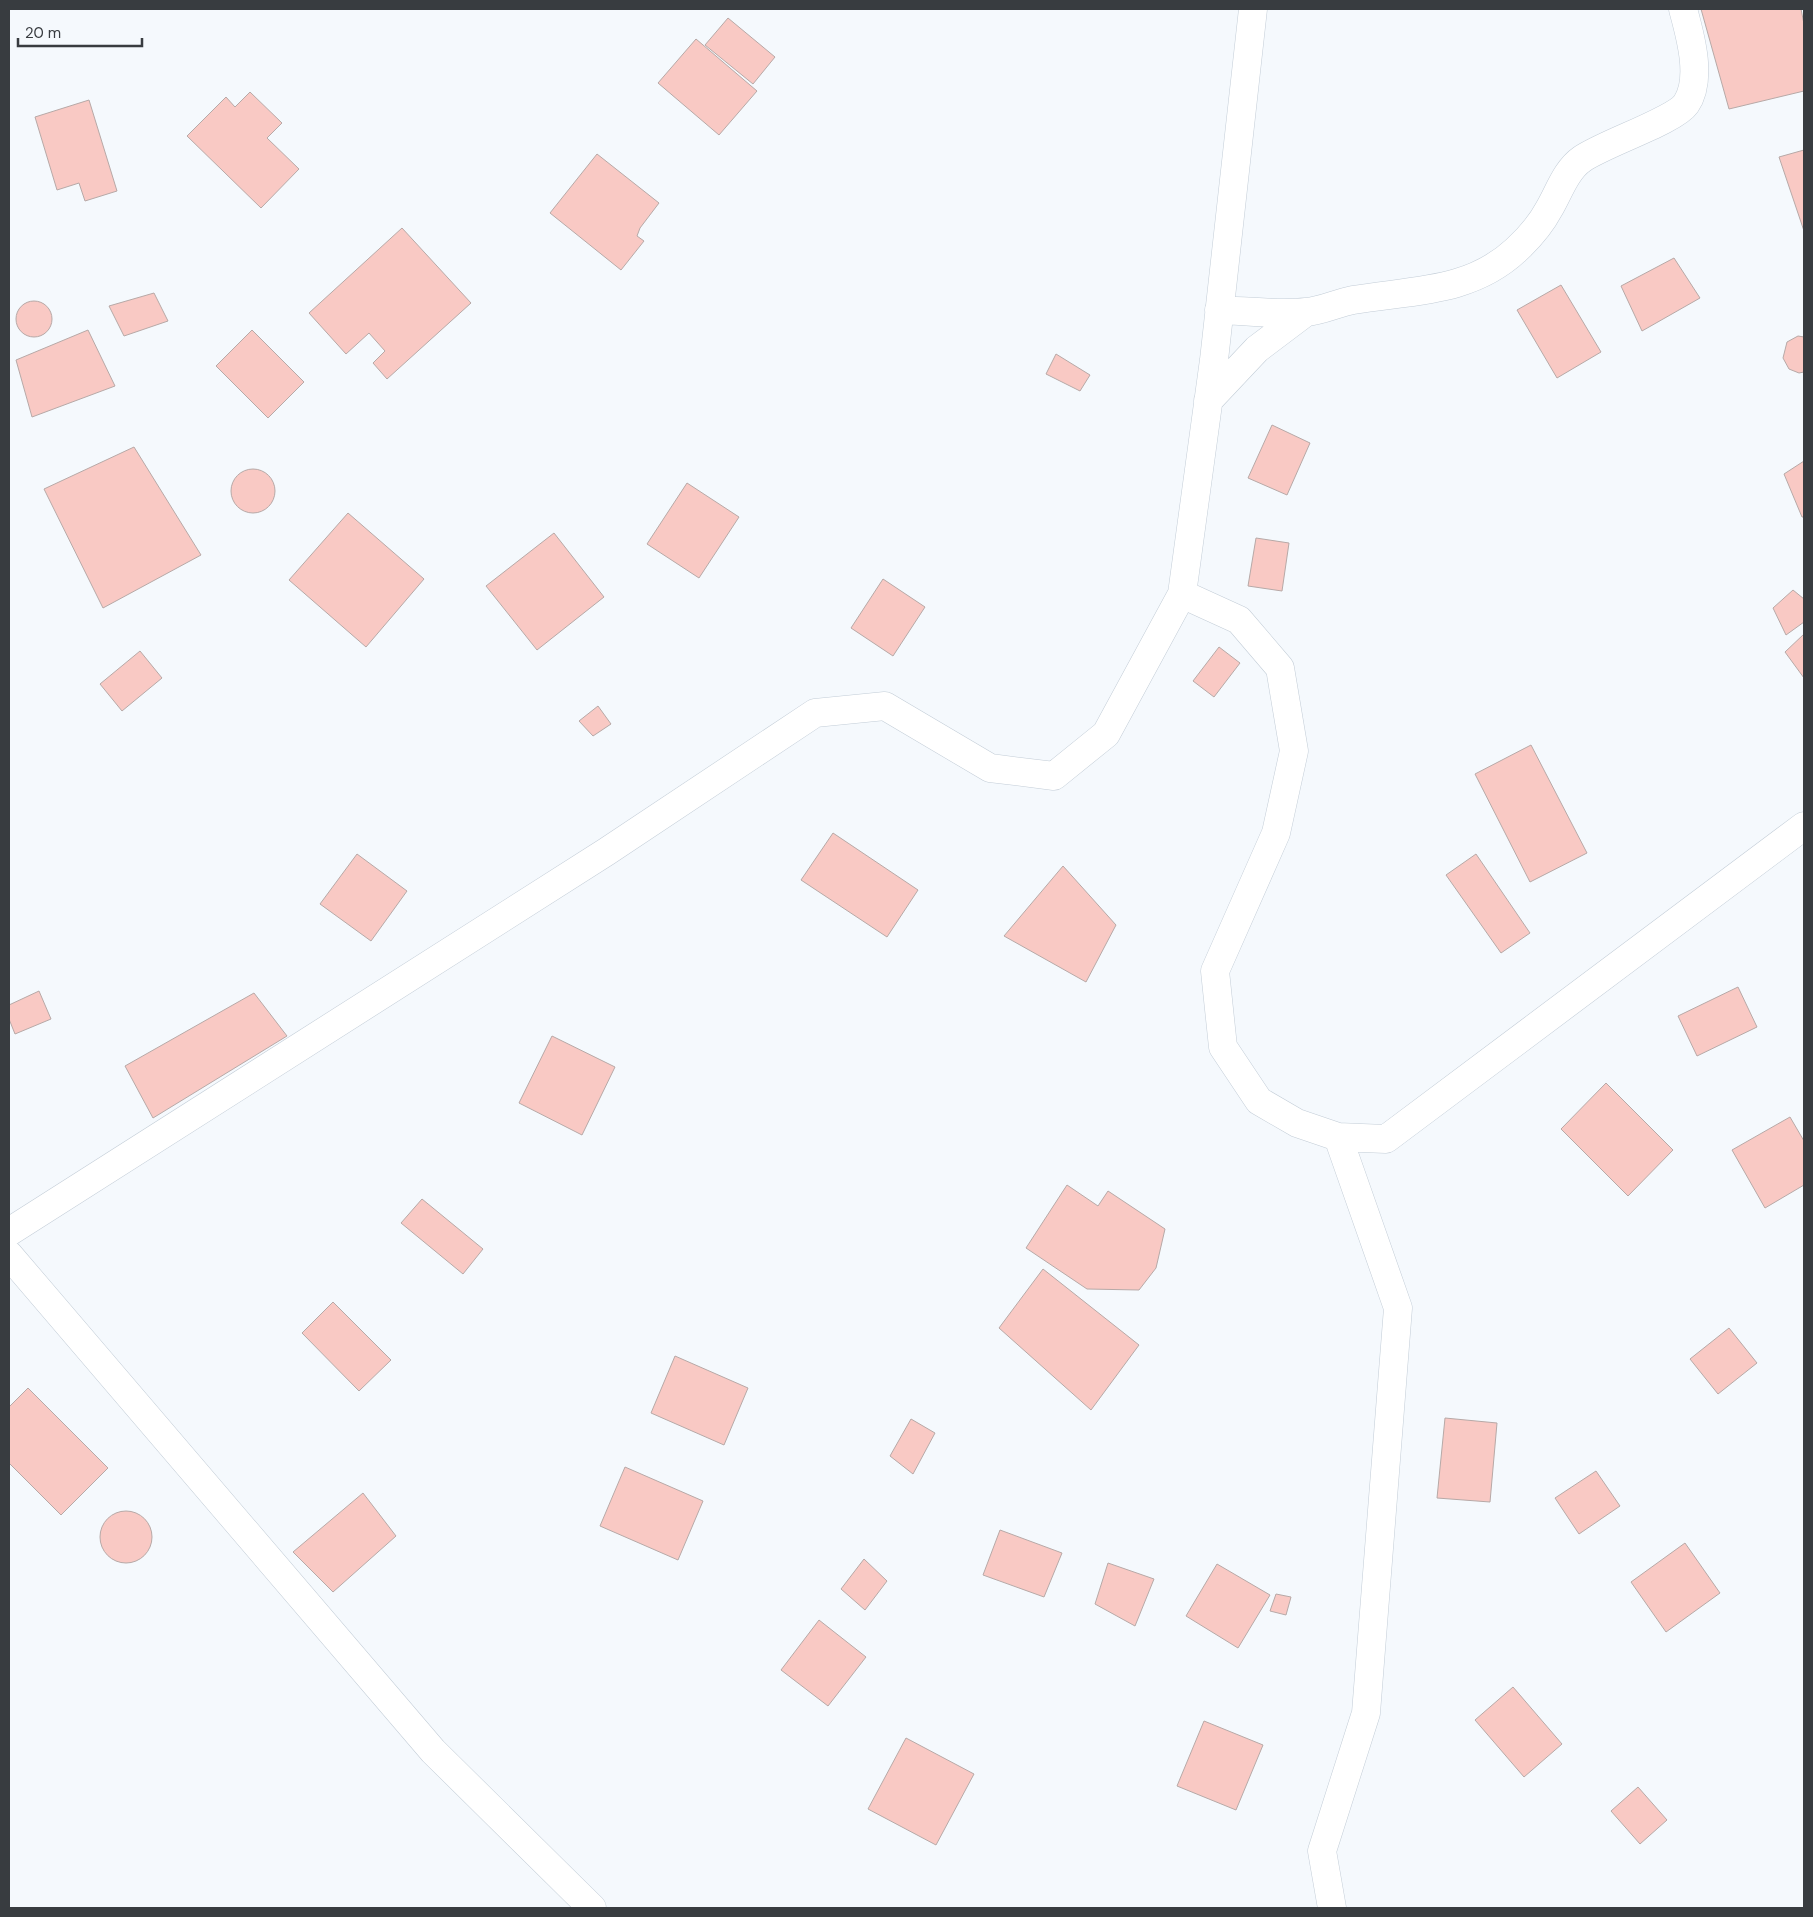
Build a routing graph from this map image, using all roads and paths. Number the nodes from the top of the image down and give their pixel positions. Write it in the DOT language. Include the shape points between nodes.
graph roads {
  1 [pos="1253,9"];
  2 [pos="1683,9"];
  3 [pos="1219,310"];
  4 [pos="1306,312"];
  5 [pos="1208,401"];
  6 [pos="1182,594"];
  7 [pos="1804,826"];
  8 [pos="1338,1138"];
  9 [pos="9,1232"];
  10 [pos="9,1255"];
  11 [pos="592,1908"];
  12 [pos="1332,1908"];
  1 -- 3 [label="street"];
  2 -- 4 [label="street" via="1693,44 1694,82 1686,104 1675,114 1581,160 1571,170 1534,232 1496,267 1478,277 1454,284"];
  3 -- 4 [label="street"];
  3 -- 5 [label="street"];
  4 -- 5 [label="street" via="1257,349"];
  5 -- 6 [label="street"];
  6 -- 8 [label="street" via="1239,620 1280,668 1294,752 1276,833 1215,971 1223,1047 1259,1101 1297,1123"];
  6 -- 9 [label="street" via="1106,734 1054,776 990,768 885,706 815,712 606,852"];
  7 -- 8 [label="street" via="1386,1139"];
  8 -- 12 [label="street" via="1398,1308 1366,1713 1322,1851"];
  10 -- 11 [label="street" via="432,1751"];
}
